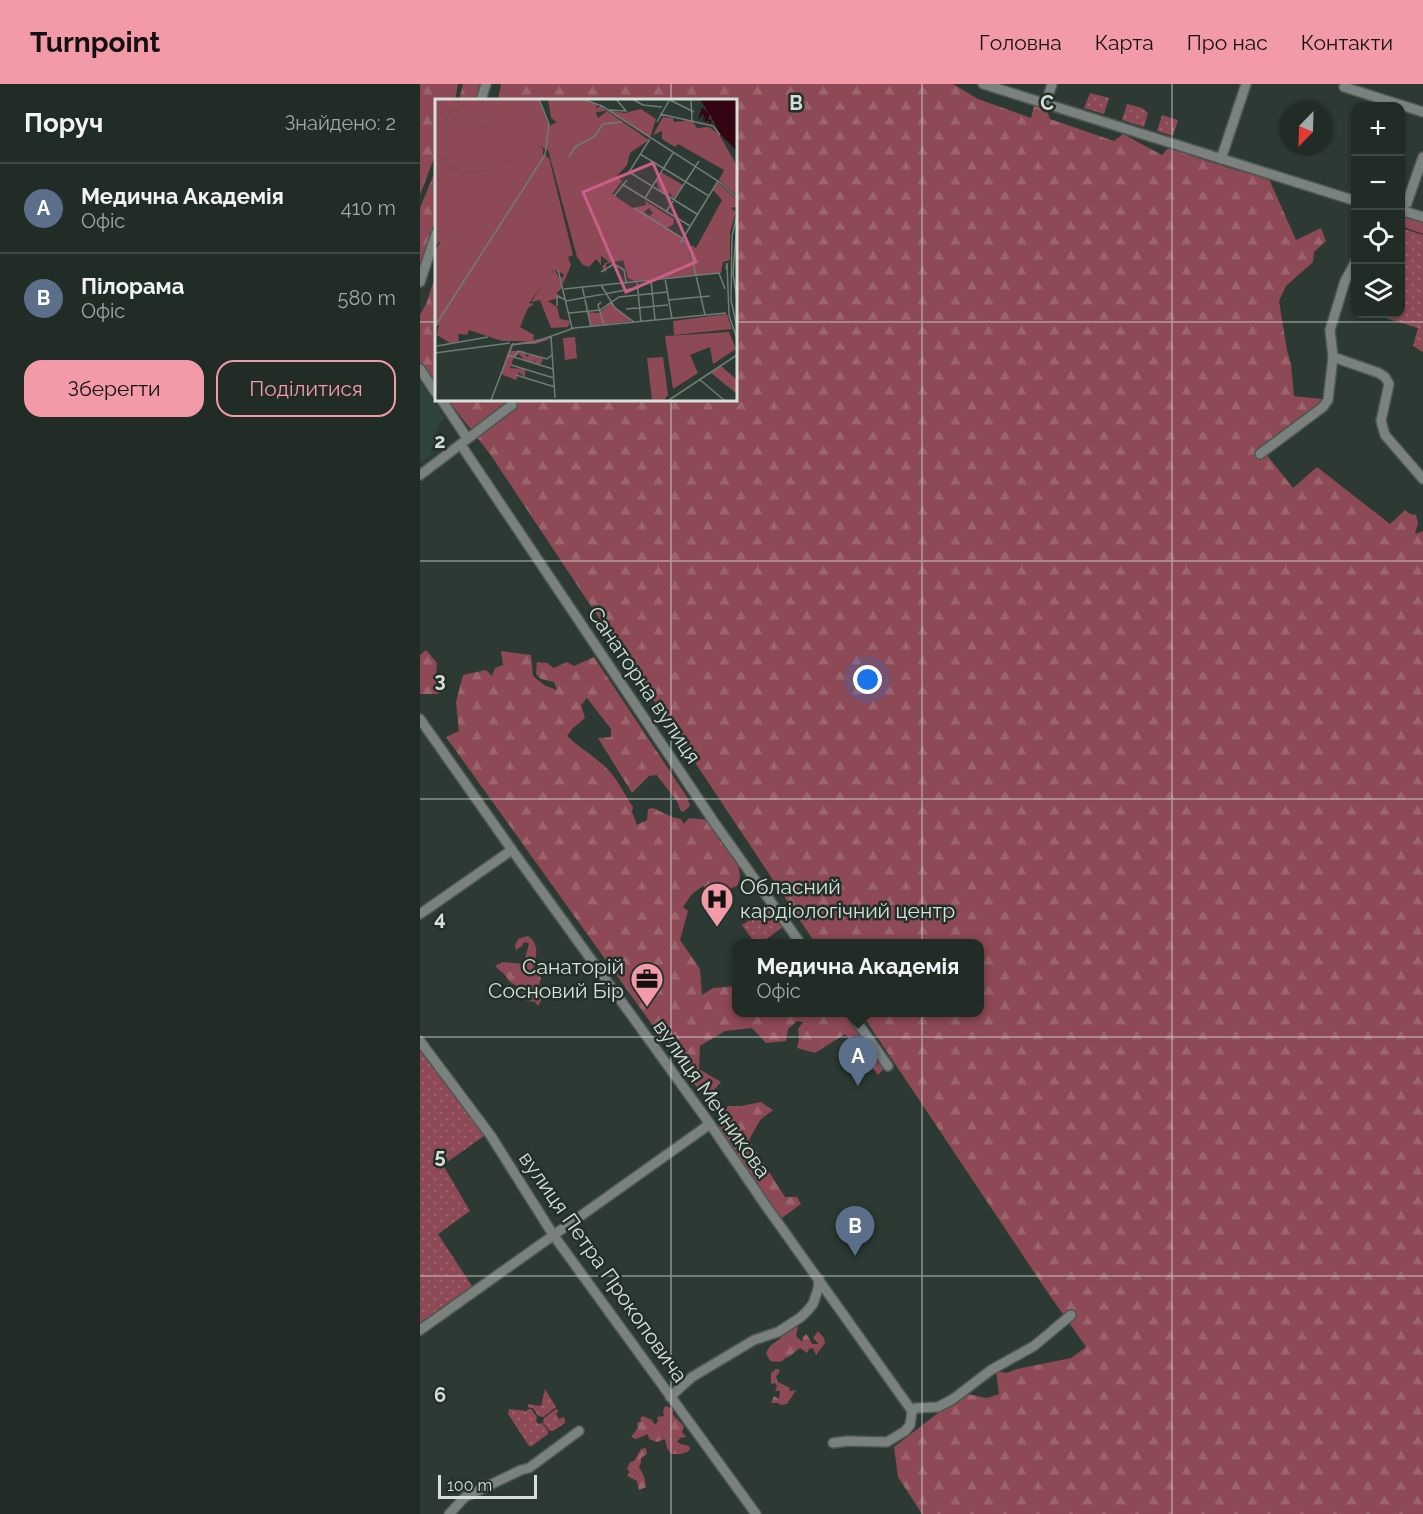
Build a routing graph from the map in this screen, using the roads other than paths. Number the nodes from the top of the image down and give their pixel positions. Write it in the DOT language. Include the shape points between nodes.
graph roads {
  1 [pos="486,84"];
  2 [pos="983,84"];
  3 [pos="1052,84"];
  4 [pos="1246,84"];
  5 [pos="1344,87"];
  6 [pos="481,99"];
  7 [pos="1046,103"];
  8 [pos="1423,112"];
  9 [pos="1423,158"];
  10 [pos="1221,159"];
  11 [pos="1351,199"];
  12 [pos="1405,205"];
  13 [pos="1405,210"];
  14 [pos="1423,217"];
  15 [pos="435,237"];
  16 [pos="1354,264"];
  17 [pos="420,282"];
  18 [pos="1333,357"];
  19 [pos="420,369"];
  20 [pos="435,392"];
  21 [pos="442,400"];
  22 [pos="512,405"];
  23 [pos="464,441"];
  24 [pos="1260,453"];
  25 [pos="420,475"];
  26 [pos="1423,479"];
  27 [pos="420,718"];
  28 [pos="512,850"];
  29 [pos="420,914"];
  30 [pos="797,939"];
  31 [pos="854,1017"];
  32 [pos="420,1041"];
  33 [pos="888,1066"];
  34 [pos="710,1124"];
  35 [pos="554,1236"];
  36 [pos="819,1279"];
  37 [pos="1071,1315"];
  38 [pos="420,1330"];
  39 [pos="670,1397"];
  40 [pos="912,1411"];
  41 [pos="579,1431"];
  42 [pos="833,1443"];
  43 [pos="448,1514"];
  44 [pos="756,1514"];
  1 -- 6 [label="street"];
  2 -- 7 [label="street"];
  3 -- 7 [label="street"];
  4 -- 10 [label="street"];
  5 -- 8 [label="street"];
  7 -- 10 [label="street"];
  9 -- 12 [label="street"];
  10 -- 11 [label="street"];
  13 -- 14 [label="street"];
  15 -- 17 [label="street"];
  16 -- 18 [label="street" via="1330,330"];
  18 -- 24 [label="street" via="1328,400 1323,407"];
  18 -- 26 [label="street" via="1385,377 1389,384 1381,421 1385,435"];
  19 -- 20 [label="street"];
  21 -- 23 [label="street, Санаторна вулиця"];
  22 -- 23 [label="street"];
  23 -- 25 [label="street"];
  23 -- 30 [label="street, Санаторна вулиця" via="716,825"];
  27 -- 28 [label="street, вулиця Мечникова"];
  28 -- 29 [label="street"];
  28 -- 34 [label="street, вулиця Мечникова"];
  31 -- 33 [label="street"];
  32 -- 35 [label="street, вулиця Петра Прокоповича" via="491,1136"];
  34 -- 35 [label="street"];
  34 -- 36 [label="street, вулиця Мечникова"];
  35 -- 38 [label="street"];
  35 -- 39 [label="street, вулиця Петра Прокоповича"];
  36 -- 39 [label="street" via="813,1304 801,1317 692,1377"];
  36 -- 40 [label="street, вулиця Мечникова"];
  37 -- 40 [label="street" via="1034,1346 991,1370 953,1399 938,1407"];
  39 -- 44 [label="street, вулиця Петра Прокоповича"];
  40 -- 42 [label="street" via="910,1425 887,1442"];
  41 -- 43 [label="street" via="530,1468 465,1497"];
}
